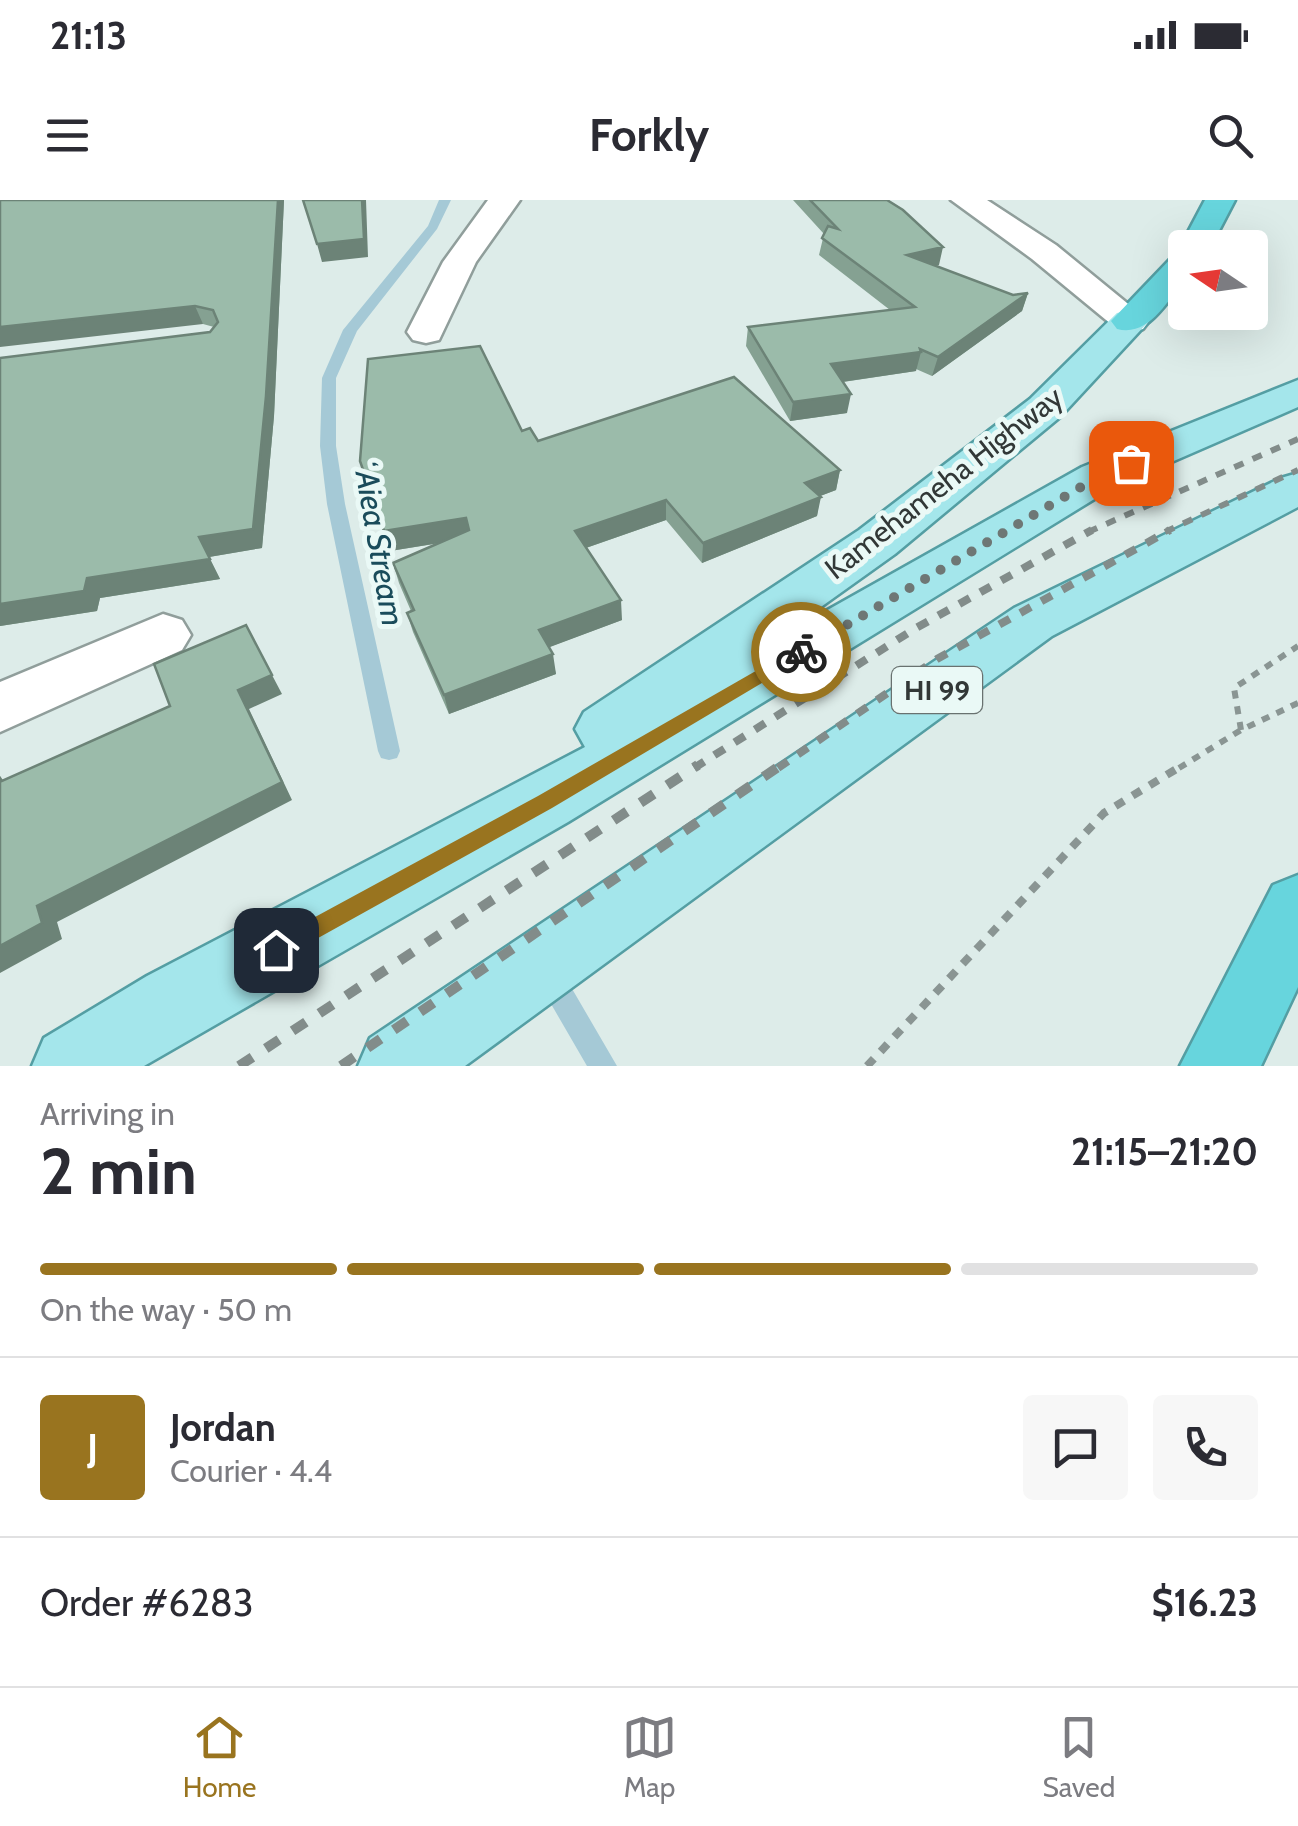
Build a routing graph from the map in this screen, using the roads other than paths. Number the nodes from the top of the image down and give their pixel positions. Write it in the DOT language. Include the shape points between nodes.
graph roads {
  1 [pos="504,200"];
  2 [pos="966,200"];
  3 [pos="1220,200"];
  4 [pos="1203,230"];
  5 [pos="1168,278"];
  6 [pos="1130,320"];
  7 [pos="426,332"];
  8 [pos="1298,392"];
  9 [pos="1298,488"];
  10 [pos="163,635"];
  11 [pos="0,708"];
  12 [pos="540,789"];
  13 [pos="1298,909"];
  14 [pos="72,1066"];
  15 [pos="398,1066"];
  16 [pos="1220,1066"];
  1 -- 7 [label="street" via="451,273"];
  2 -- 6 [label="street" via="1054,249"];
  3 -- 4 [label="highway"];
  5 -- 6 [label="highway"];
  6 -- 12 [label="main road, Kamehameha Highway" via="1045,408 877,542"];
  8 -- 12 [label="main road, Kamehameha Highway" via="1098,477"];
  9 -- 15 [label="main road, HI 99" via="1034,622"];
  10 -- 11 [label="street"];
  12 -- 14 [label="main road, Kamehameha Highway"];
  13 -- 16 [label="highway"];
}
